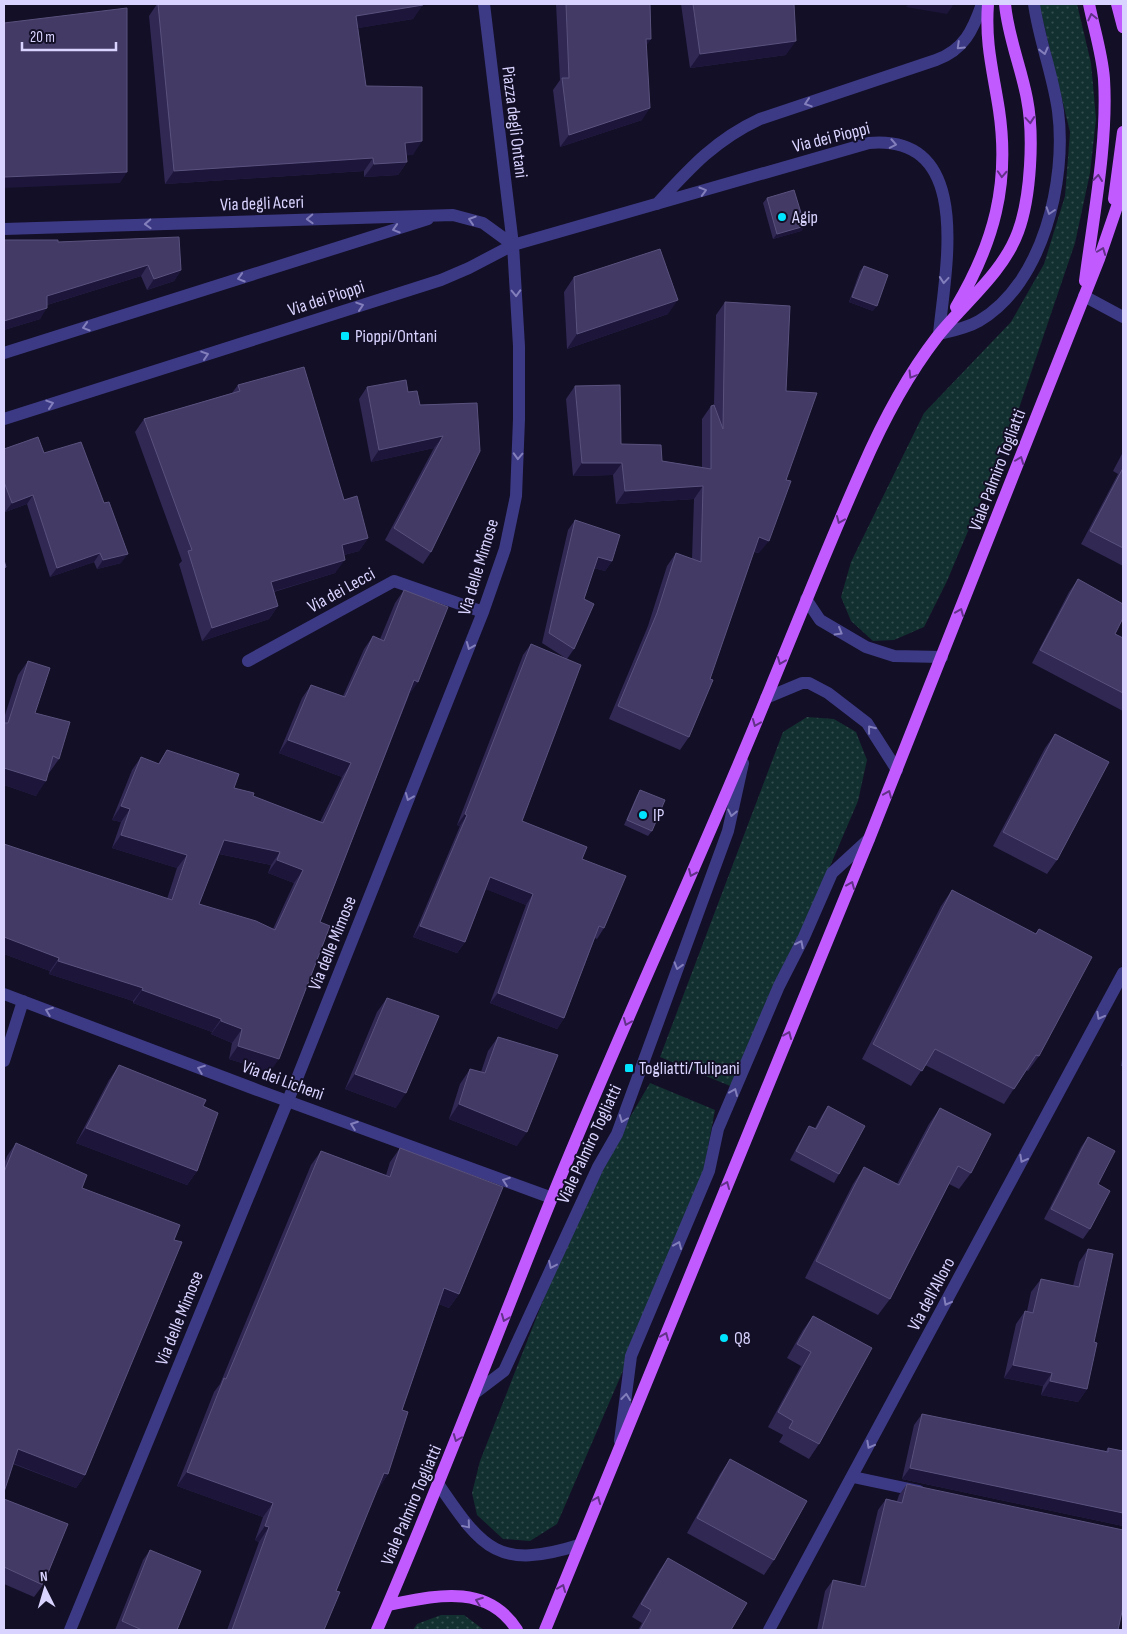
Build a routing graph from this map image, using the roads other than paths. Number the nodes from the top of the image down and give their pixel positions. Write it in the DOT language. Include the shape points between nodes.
graph roads {
  1 [pos="484,4"];
  2 [pos="982,4"];
  3 [pos="988,4"];
  4 [pos="1005,4"];
  5 [pos="1034,4"];
  6 [pos="1089,4"];
  7 [pos="1117,4"];
  8 [pos="1123,28"];
  9 [pos="1123,132"];
  10 [pos="1123,189"];
  11 [pos="656,205"];
  12 [pos="443,215"];
  13 [pos="4,229"];
  14 [pos="1109,234"];
  15 [pos="513,245"];
  16 [pos="1084,296"];
  17 [pos="1123,317"];
  18 [pos="939,334"];
  19 [pos="4,353"];
  20 [pos="4,419"];
  21 [pos="806,599"];
  22 [pos="483,612"];
  23 [pos="942,657"];
  24 [pos="248,661"];
  25 [pos="766,698"];
  26 [pos="746,748"];
  27 [pos="897,770"];
  28 [pos="869,839"];
  29 [pos="1123,973"];
  30 [pos="4,994"];
  31 [pos="24,1001"];
  32 [pos="4,1061"];
  33 [pos="287,1100"];
  34 [pos="552,1198"];
  35 [pos="475,1393"];
  36 [pos="620,1446"];
  37 [pos="853,1477"];
  38 [pos="439,1485"];
  39 [pos="930,1494"];
  40 [pos="579,1545"];
  41 [pos="388,1605"];
  42 [pos="70,1630"];
  43 [pos="377,1630"];
  44 [pos="517,1630"];
  45 [pos="545,1630"];
  46 [pos="769,1630"];
  1 -- 15 [label="street, Piazza degli Ontani"];
  2 -- 11 [label="street, Via dei Pioppi, one-way" via="967,40 956,51 760,119 737,130 695,162"];
  3 -- 18 [label="main road, Viale Palmiro Togliatti, one-way" via="987,47 1003,144 1001,187 981,263"];
  4 -- 18 [label="main road, Viale Palmiro Togliatti, one-way" via="1029,112 1030,152 1025,205 1018,232 1007,255"];
  5 -- 18 [label="street, one-way" via="1059,119 1059,169 1053,204 1028,269 1009,294 979,321"];
  16 -- 6 [label="main road, Viale Palmiro Togliatti, one-way" via="1104,107 1102,65"];
  7 -- 8 [label="main road"];
  9 -- 14 [label="main road, Viale Palmiro Togliatti"];
  10 -- 14 [label="main road, Viale Palmiro Togliatti"];
  11 -- 15 [label="street, Via dei Pioppi"];
  11 -- 18 [label="street, Via dei Pioppi, one-way" via="856,146 880,142 908,148 921,155 932,167 944,197 947,242"];
  12 -- 13 [label="street, Via degli Aceri, one-way"];
  15 -- 12 [label="street, Via degli Aceri, one-way" via="483,223"];
  12 -- 19 [label="street, one-way"];
  16 -- 14 [label="main road, Viale Palmiro Togliatti, one-way"];
  20 -- 15 [label="street, Via dei Pioppi, one-way" via="441,280"];
  15 -- 22 [label="street, Via delle Mimose, one-way" via="519,355 516,496 505,549"];
  16 -- 17 [label="street"];
  23 -- 16 [label="main road, Viale Palmiro Togliatti, one-way"];
  18 -- 21 [label="main road, Viale Palmiro Togliatti, one-way" via="880,429"];
  21 -- 23 [label="street, one-way" via="815,615 828,626 874,651 910,658"];
  21 -- 25 [label="main road, Viale Palmiro Togliatti, one-way"];
  22 -- 24 [label="street, Via dei Lecci" via="394,581"];
  22 -- 33 [label="street, Via delle Mimose, one-way"];
  23 -- 27 [label="main road, Viale Palmiro Togliatti"];
  25 -- 26 [label="main road, Viale Palmiro Togliatti, one-way"];
  27 -- 25 [label="street, one-way" via="868,723 828,693 809,683 802,683"];
  26 -- 34 [label="main road, Viale Palmiro Togliatti, one-way"];
  26 -- 35 [label="street, Viale Palmiro Togliatti, one-way" via="728,831 617,1134 598,1167 504,1371"];
  28 -- 27 [label="main road, Viale Palmiro Togliatti, one-way"];
  36 -- 28 [label="main road, Viale Palmiro Togliatti, one-way"];
  36 -- 28 [label="street, Viale Palmiro Togliatti, one-way" via="631,1356 709,1171 718,1129 832,873"];
  29 -- 37 [label="street, Via dell'Alloro, one-way"];
  30 -- 31 [label="street, Via dei Licheni"];
  31 -- 32 [label="street"];
  33 -- 31 [label="street, Via dei Licheni, one-way"];
  34 -- 33 [label="street, Via dei Licheni, one-way"];
  33 -- 42 [label="street, Via delle Mimose"];
  34 -- 35 [label="main road, Viale Palmiro Togliatti, one-way"];
  35 -- 38 [label="main road, Viale Palmiro Togliatti, one-way"];
  40 -- 36 [label="main road, Viale Palmiro Togliatti, one-way"];
  37 -- 39 [label="street"];
  37 -- 46 [label="street, Via dell'Alloro"];
  38 -- 40 [label="street, one-way" via="469,1528 494,1548 530,1556"];
  38 -- 41 [label="main road, Viale Palmiro Togliatti"];
  45 -- 40 [label="main road, Viale Palmiro Togliatti, one-way"];
  41 -- 43 [label="main road, Viale Palmiro Togliatti"];
  44 -- 41 [label="main road, one-way" via="494,1607 463,1595 440,1595"];
}
